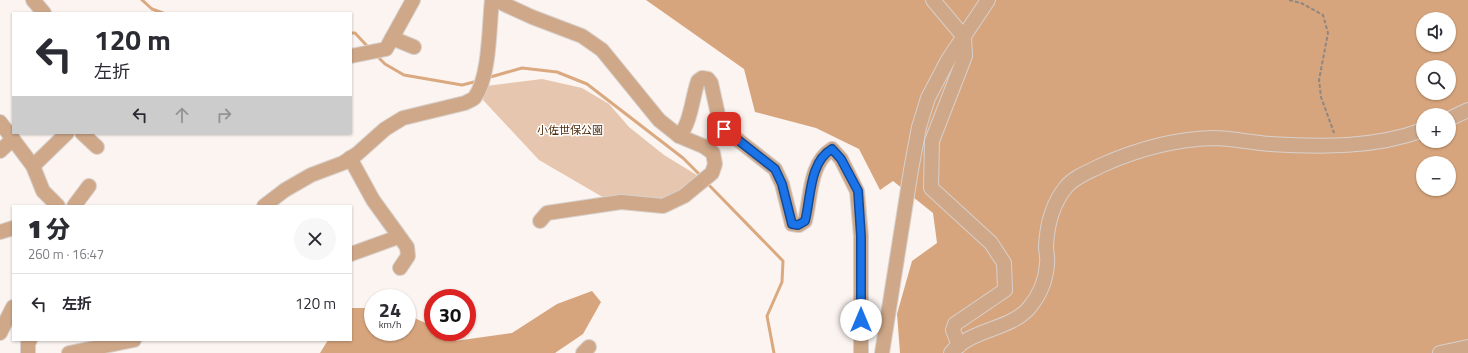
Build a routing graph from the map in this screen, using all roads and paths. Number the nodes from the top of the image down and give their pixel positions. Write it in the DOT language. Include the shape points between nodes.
graph roads {
  1 [pos="413,0"];
  2 [pos="492,0"];
  3 [pos="496,0"];
  4 [pos="933,0"];
  5 [pos="988,0"];
  6 [pos="1289,0"];
  7 [pos="964,36"];
  8 [pos="392,38"];
  9 [pos="414,47"];
  10 [pos="352,56"];
  11 [pos="1468,110"];
  12 [pos="1456,116"];
  13 [pos="0,122"];
  14 [pos="1416,132"];
  15 [pos="66,134"];
  16 [pos="83,134"];
  17 [pos="679,136"];
  18 [pos="13,139"];
  19 [pos="1338,145"];
  20 [pos="97,147"];
  21 [pos="0,151"];
  22 [pos="350,158"];
  23 [pos="33,166"];
  24 [pos="89,186"];
  25 [pos="57,205"];
  26 [pos="75,205"];
  27 [pos="265,205"];
  28 [pos="540,221"];
  29 [pos="12,228"];
  30 [pos="0,232"];
  31 [pos="398,237"];
  32 [pos="352,254"];
  33 [pos="400,268"];
  34 [pos="12,309"];
  35 [pos="0,333"];
  36 [pos="29,341"];
  37 [pos="131,341"];
  38 [pos="1468,347"];
  39 [pos="101,350"];
  40 [pos="959,351"];
  41 [pos="28,353"];
  42 [pos="69,353"];
  43 [pos="861,353"];
  44 [pos="882,353"];
  45 [pos="1440,353"];
  1 -- 8 [label="street"];
  2 -- 22 [label="street" via="487,60 474,98 465,103 403,118"];
  3 -- 17 [label="street" via="582,36 602,50 659,120"];
  4 -- 7 [label="street"];
  5 -- 7 [label="street"];
  6 -- 19 [label="path" via="1301,3 1322,15 1328,33 1321,69 1321,97"];
  7 -- 40 [label="street" via="965,56 932,141 931,188 990,243 1004,263 1005,290 955,324 953,330"];
  7 -- 44 [label="street" via="928,98 919,127"];
  8 -- 9 [label="street"];
  8 -- 10 [label="street" via="386,49"];
  11 -- 12 [label="street"];
  13 -- 18 [label="street"];
  14 -- 19 [label="street" via="1400,138"];
  15 -- 23 [label="street"];
  16 -- 20 [label="street"];
  17 -- 28 [label="street" via="703,146 713,154 715,164 704,180 684,196 663,206 622,202 547,213"];
  17 -- 43 [label="street" via="688,117 698,81 702,78 708,79 720,124 775,169 782,184 792,224 798,225 805,221 819,161 832,149 841,159 858,191 861,236"];
  18 -- 21 [label="street"];
  18 -- 23 [label="street"];
  19 -- 40 [label="street" via="1276,144 1215,138 1181,140 1151,146 1084,174 1067,186 1050,218 1046,248 1048,264 1038,296 1027,310 975,335"];
  22 -- 27 [label="street" via="311,175"];
  22 -- 31 [label="street" via="373,200"];
  23 -- 25 [label="street" via="44,191"];
  24 -- 26 [label="street"];
  29 -- 30 [label="street"];
  31 -- 32 [label="street"];
  31 -- 33 [label="street" via="407,247 405,263"];
  34 -- 35 [label="street"];
  36 -- 41 [label="street"];
  37 -- 39 [label="street"];
  38 -- 45 [label="street"];
  39 -- 42 [label="street"];
}
